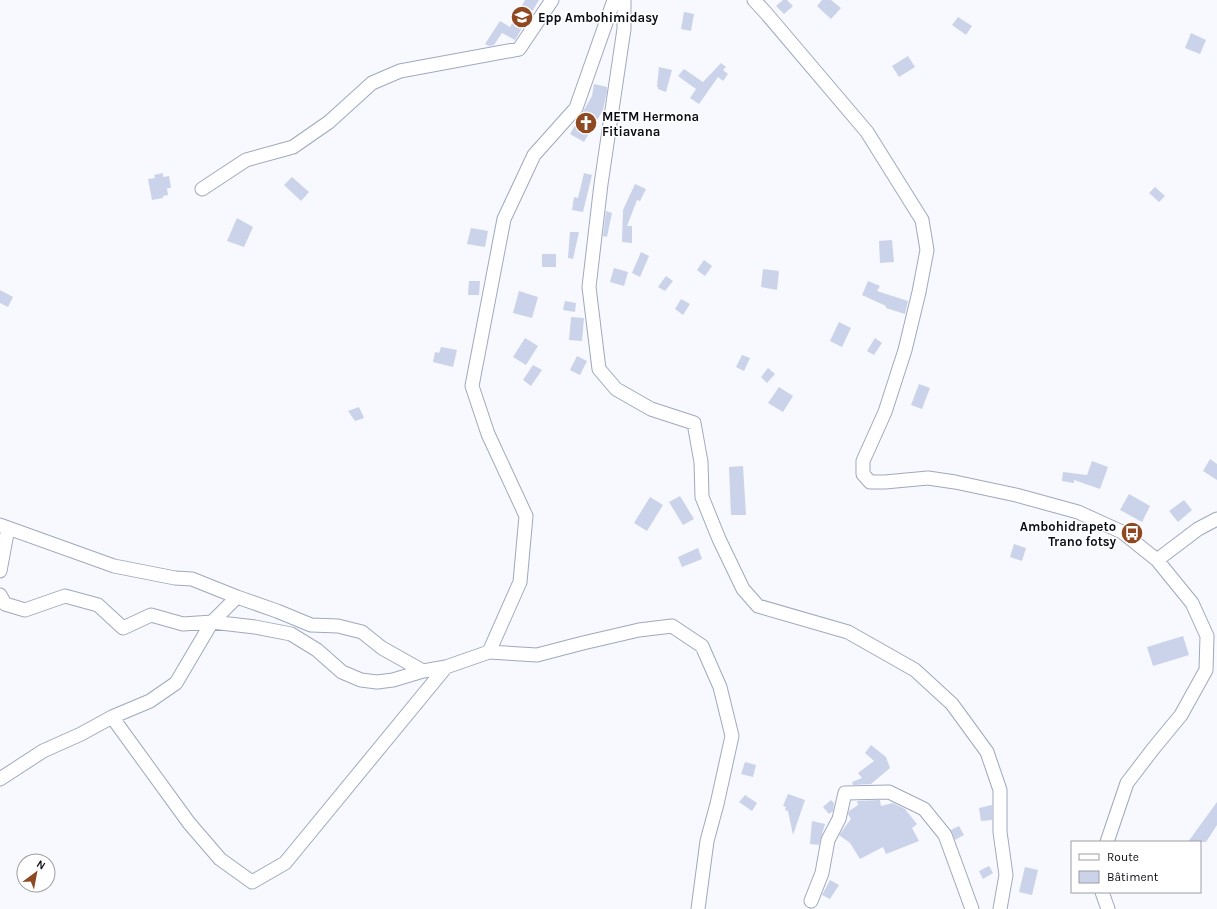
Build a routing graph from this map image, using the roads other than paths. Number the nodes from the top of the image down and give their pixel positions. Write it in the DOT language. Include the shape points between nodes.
graph roads {
  1 [pos="552,0"];
  2 [pos="614,0"];
  3 [pos="624,0"];
  4 [pos="754,0"];
  5 [pos="202,189"];
  6 [pos="1217,519"];
  7 [pos="4,527"];
  8 [pos="1157,560"];
  9 [pos="0,571"];
  10 [pos="0,595"];
  11 [pos="236,597"];
  12 [pos="212,622"];
  13 [pos="489,652"];
  14 [pos="446,667"];
  15 [pos="423,671"];
  16 [pos="112,717"];
  17 [pos="0,779"];
  18 [pos="1107,841"];
  19 [pos="1102,893"];
  20 [pos="811,901"];
  21 [pos="698,909"];
  22 [pos="972,909"];
  23 [pos="1000,909"];
  24 [pos="1108,909"];
  1 -- 5 [label="street" via="519,49 400,71 372,83 329,122 293,147 246,160"];
  2 -- 13 [label="street" via="576,108 534,155 504,219 472,386 488,434 526,516 520,582"];
  3 -- 23 [label="street" via="624,29 589,287 599,369 616,389 651,409 694,423 701,462 702,497 743,589 758,606 848,632 915,670 965,722 987,752 1000,790 1000,832 1006,875"];
  4 -- 8 [label="street" via="866,132 922,220 927,250 919,292 886,412 863,461 863,474 870,482 928,478 955,482 1078,512 1122,532"];
  6 -- 8 [label="street"];
  7 -- 9 [label="street"];
  7 -- 11 [label="street" via="114,566 192,579"];
  8 -- 18 [label="street" via="1192,603 1207,636 1206,670 1181,715 1127,783"];
  10 -- 12 [label="street" via="5,604 25,610 65,596 98,605 123,628 151,614 182,624"];
  11 -- 12 [label="street"];
  11 -- 15 [label="street" via="311,625 338,626 362,632 382,648"];
  12 -- 15 [label="street" via="291,634 317,650 342,672 361,680 393,680"];
  12 -- 16 [label="street" via="176,683 150,701"];
  13 -- 14 [label="street"];
  13 -- 21 [label="street" via="537,655 583,642 672,626 702,646 720,687 732,736 707,841"];
  14 -- 15 [label="street"];
  14 -- 16 [label="street" via="286,863 252,882 220,859 202,838"];
  16 -- 17 [label="street" via="43,751"];
  19 -- 24 [label="street"];
  20 -- 22 [label="street" via="822,873 828,840 838,819 845,793 889,792 924,809 945,835"];
}
